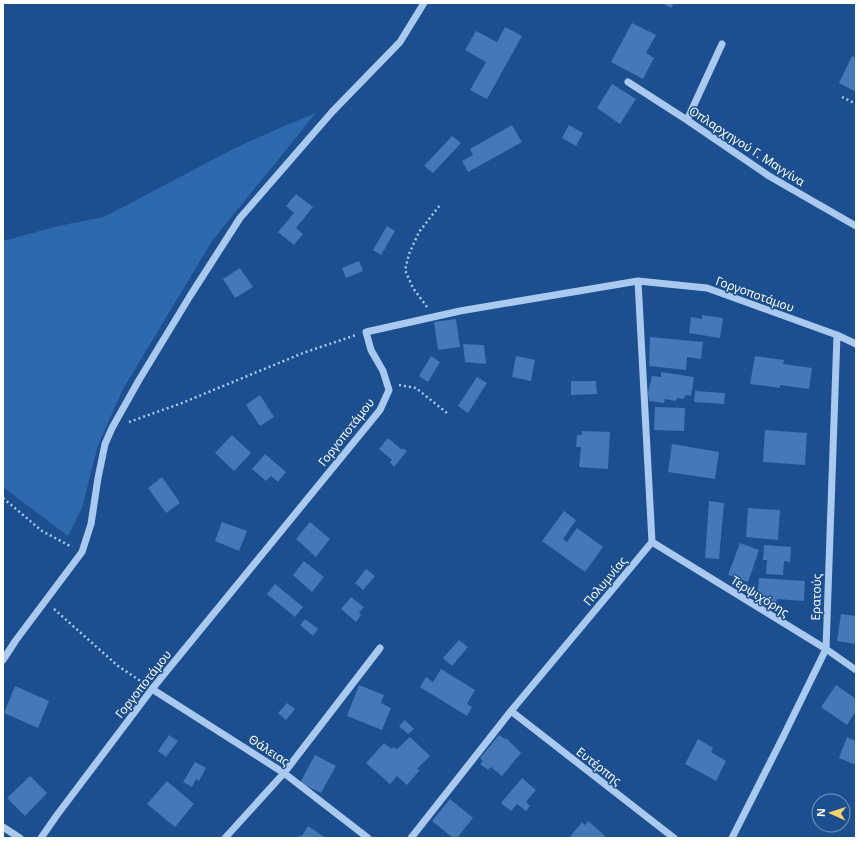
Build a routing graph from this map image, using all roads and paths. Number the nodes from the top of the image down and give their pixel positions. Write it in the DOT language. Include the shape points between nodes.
graph roads {
  1 [pos="424,3"];
  2 [pos="722,44"];
  3 [pos="628,82"];
  4 [pos="842,97"];
  5 [pos="856,104"];
  6 [pos="687,120"];
  7 [pos="440,205"];
  8 [pos="856,226"];
  9 [pos="638,281"];
  10 [pos="434,318"];
  11 [pos="366,332"];
  12 [pos="837,335"];
  13 [pos="856,344"];
  14 [pos="387,385"];
  15 [pos="447,413"];
  16 [pos="112,428"];
  17 [pos="3,498"];
  18 [pos="652,542"];
  19 [pos="82,552"];
  20 [pos="44,600"];
  21 [pos="380,648"];
  22 [pos="826,649"];
  23 [pos="3,660"];
  24 [pos="856,670"];
  25 [pos="152,689"];
  26 [pos="511,711"];
  27 [pos="284,772"];
  28 [pos="3,827"];
  29 [pos="20,838"];
  30 [pos="41,838"];
  31 [pos="225,838"];
  32 [pos="368,838"];
  33 [pos="411,838"];
  34 [pos="674,838"];
  35 [pos="732,838"];
  1 -- 16 [label="street" via="400,42 332,112 240,218 190,296"];
  2 -- 6 [label="street"];
  3 -- 6 [label="street, Οπλαρχηγού Γ. Μαγγίνα"];
  4 -- 5 [label="path"];
  6 -- 8 [label="street, Οπλαρχηγού Γ. Μαγγίνα" via="769,176"];
  7 -- 10 [label="path" via="419,232 405,270 412,288"];
  9 -- 10 [label="street, Γοργοποτάμου" via="460,311"];
  9 -- 12 [label="street, Γοργοποτάμου" via="707,288"];
  9 -- 18 [label="street"];
  10 -- 11 [label="street, Γοργοποτάμου"];
  11 -- 14 [label="street"];
  11 -- 16 [label="path" via="303,353 182,403"];
  12 -- 13 [label="street, Γοργοποτάμου"];
  12 -- 22 [label="street, Ερατούς"];
  14 -- 15 [label="path" via="416,388"];
  14 -- 25 [label="street, Γοργοποτάμου" via="388,390 380,410"];
  16 -- 19 [label="street" via="105,444 91,524"];
  17 -- 19 [label="path" via="42,531"];
  18 -- 22 [label="street, Τερψιχόρης"];
  18 -- 26 [label="street, Πολυμνίας"];
  19 -- 20 [label="street"];
  20 -- 23 [label="street"];
  20 -- 25 [label="path" via="118,666"];
  21 -- 27 [label="street"];
  22 -- 24 [label="street, Τερψιχόρης"];
  22 -- 35 [label="street, Ερατούς"];
  25 -- 27 [label="street, Θάλειας"];
  25 -- 30 [label="street, Γοργοποτάμου"];
  26 -- 33 [label="street, Πολυμνίας"];
  26 -- 34 [label="street, Ευτέρπης"];
  27 -- 31 [label="street"];
  27 -- 32 [label="street, Θάλειας"];
  28 -- 29 [label="street"];
}
